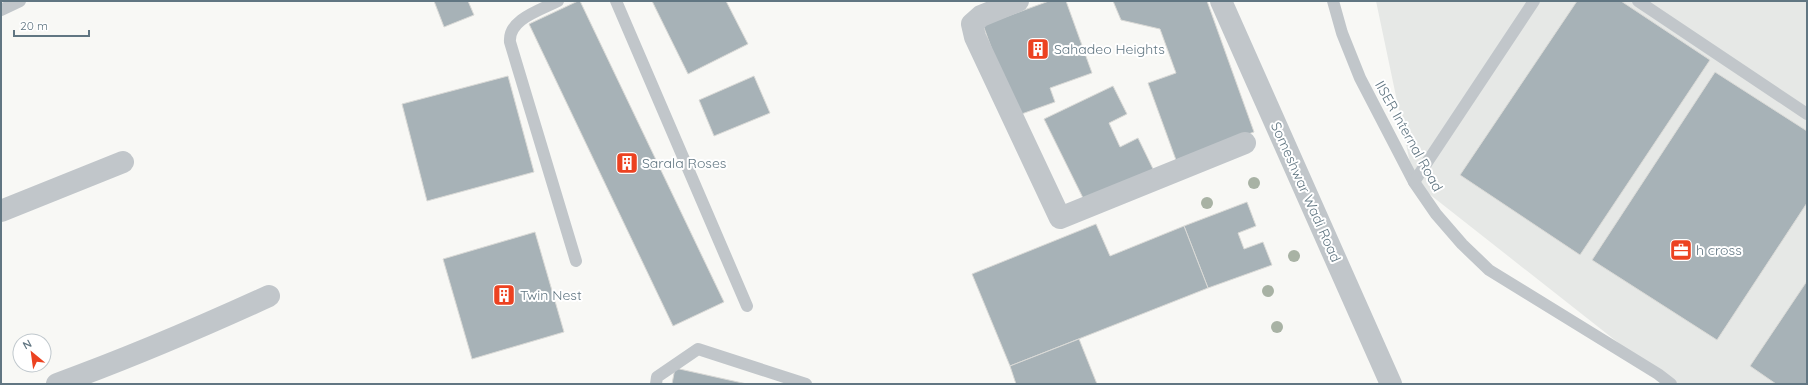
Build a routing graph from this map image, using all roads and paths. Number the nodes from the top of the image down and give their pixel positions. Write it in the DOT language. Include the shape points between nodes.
graph roads {
  1 [pos="20,1"];
  2 [pos="558,1"];
  3 [pos="616,1"];
  4 [pos="1018,1"];
  5 [pos="1221,1"];
  6 [pos="1333,1"];
  7 [pos="1534,1"];
  8 [pos="1638,1"];
  9 [pos="1,10"];
  10 [pos="1807,114"];
  11 [pos="1245,142"];
  12 [pos="123,162"];
  13 [pos="1414,182"];
  14 [pos="1,211"];
  15 [pos="576,261"];
  16 [pos="269,296"];
  17 [pos="747,306"];
  18 [pos="57,384"];
  19 [pos="656,384"];
  20 [pos="806,384"];
  21 [pos="1391,384"];
  22 [pos="1671,384"];
  1 -- 9 [label="lane"];
  2 -- 15 [label="lane" via="519,21 511,32 510,42"];
  3 -- 17 [label="lane"];
  4 -- 11 [label="street" via="982,16 972,24 975,37 1060,218"];
  5 -- 21 [label="street, Someshwar Wadi Road"];
  6 -- 13 [label="lane, IISER Internal Road" via="1342,33 1360,78"];
  7 -- 13 [label="lane"];
  8 -- 10 [label="lane"];
  12 -- 14 [label="street"];
  13 -- 22 [label="lane, IISER Internal Road" via="1436,214 1489,270"];
  16 -- 18 [label="street" via="191,332"];
  19 -- 20 [label="lane" via="657,377 698,349"];
}
